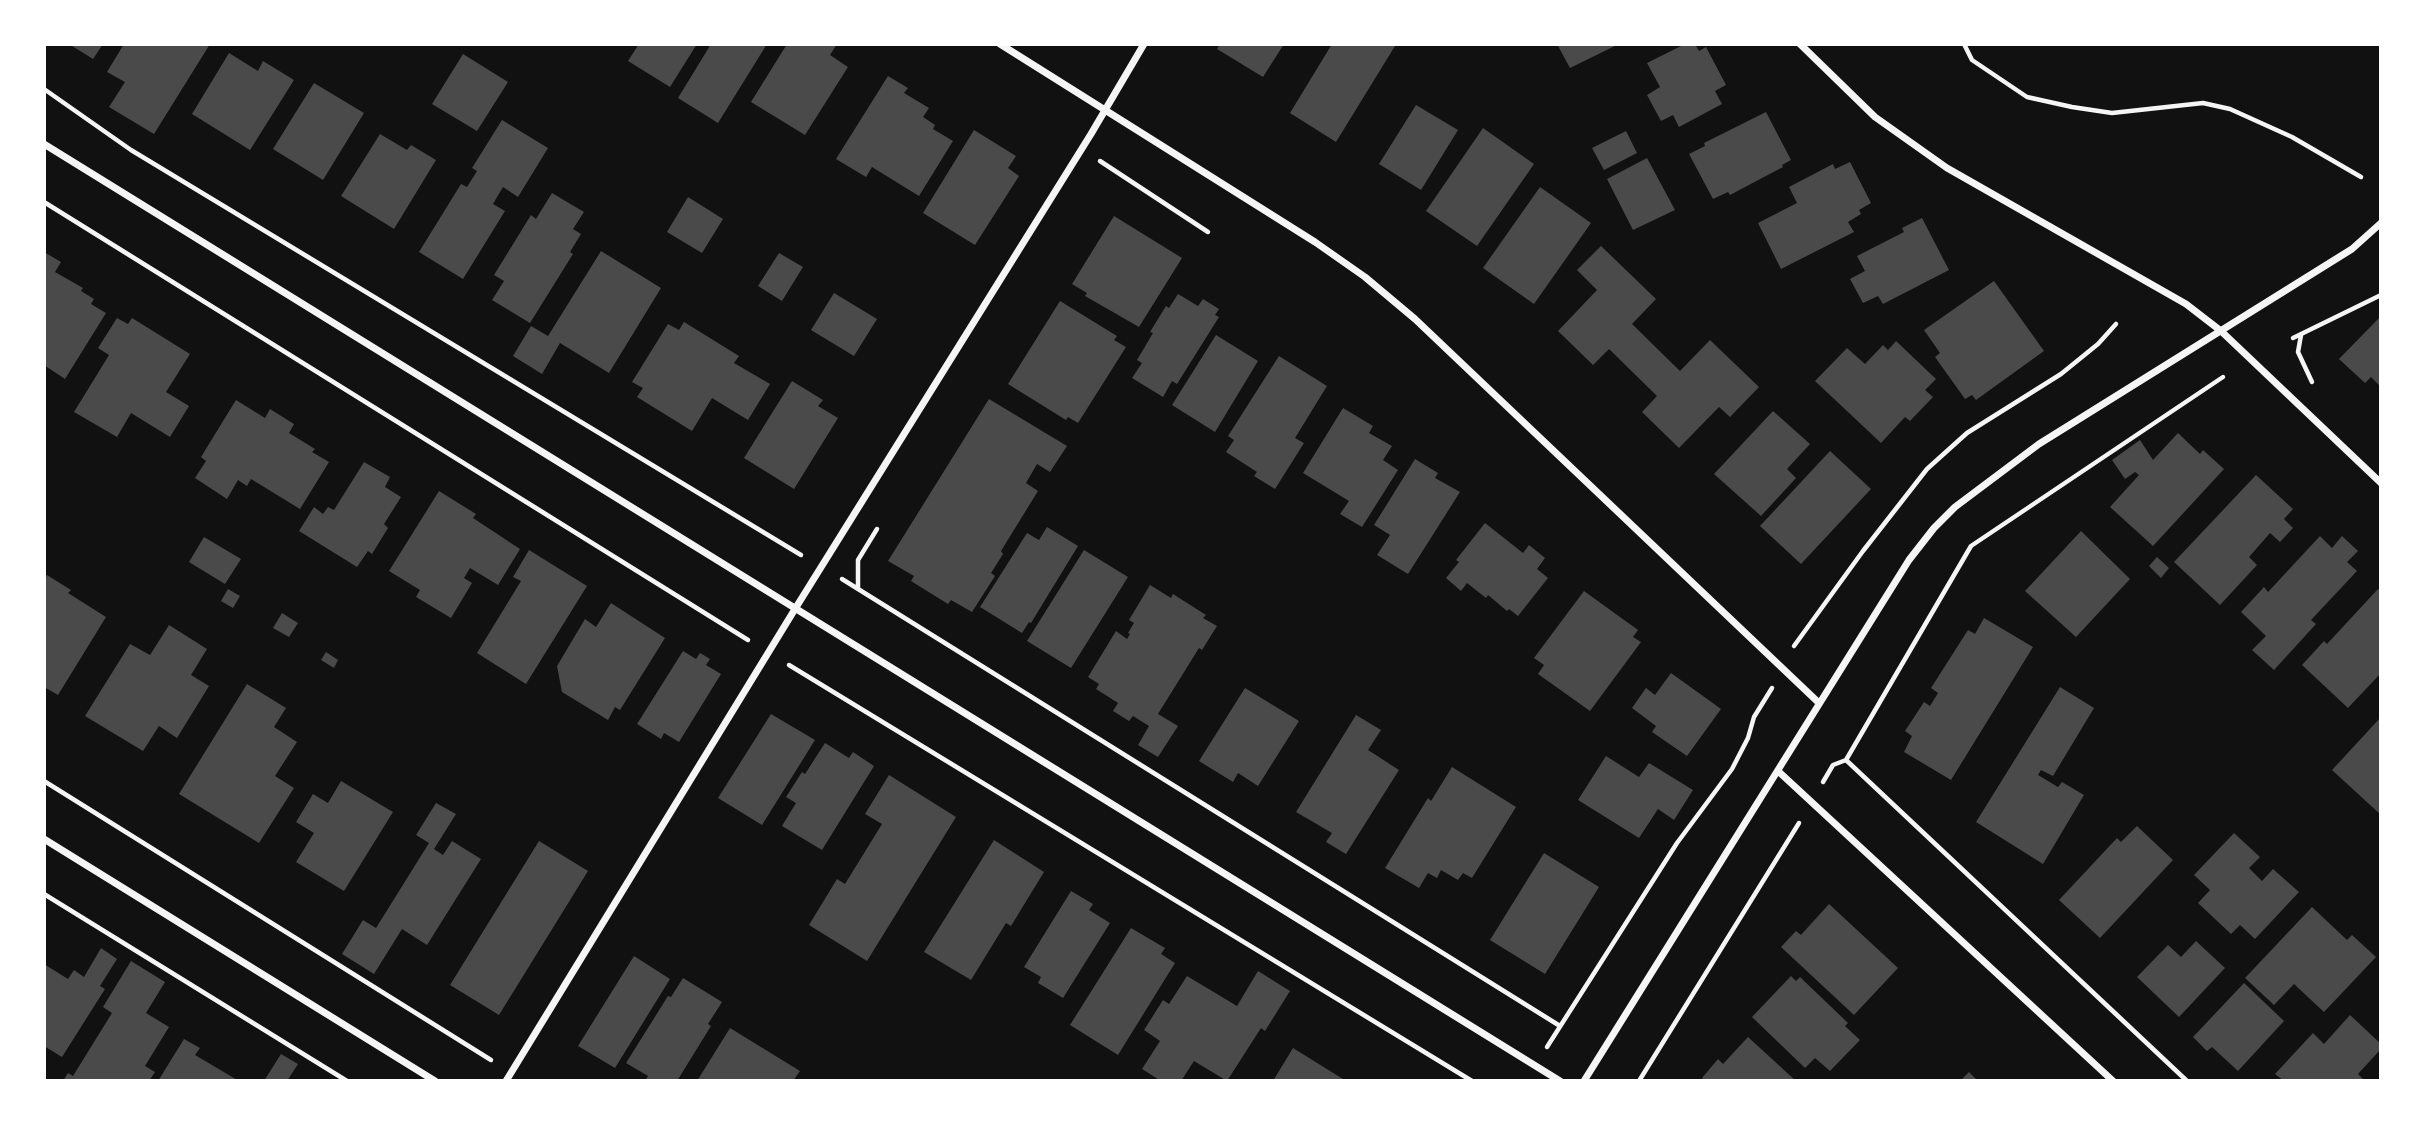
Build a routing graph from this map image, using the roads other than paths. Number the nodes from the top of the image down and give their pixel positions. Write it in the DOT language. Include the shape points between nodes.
graph roads {
  1 [pos="1000,44"];
  2 [pos="1144,44"];
  3 [pos="1800,44"];
  4 [pos="1105,109"];
  5 [pos="44,144"];
  6 [pos="2381,223"];
  7 [pos="2221,331"];
  8 [pos="2381,483"];
  9 [pos="795,610"];
  10 [pos="1819,703"];
  11 [pos="1778,771"];
  12 [pos="44,839"];
  13 [pos="435,1081"];
  14 [pos="506,1081"];
  15 [pos="1560,1081"];
  16 [pos="1584,1081"];
  17 [pos="2113,1081"];
  1 -- 4 [label="street"];
  2 -- 4 [label="street"];
  3 -- 7 [label="street" via="1875,117 1947,168 2186,304"];
  4 -- 9 [label="street"];
  4 -- 10 [label="street" via="1315,242 1415,319"];
  5 -- 9 [label="street"];
  6 -- 7 [label="street" via="2352,249"];
  7 -- 8 [label="street"];
  7 -- 10 [label="street" via="2039,443 1955,507 1909,560"];
  9 -- 14 [label="street"];
  9 -- 15 [label="street"];
  10 -- 11 [label="street"];
  11 -- 16 [label="street"];
  11 -- 17 [label="street"];
  12 -- 13 [label="street"];
}
